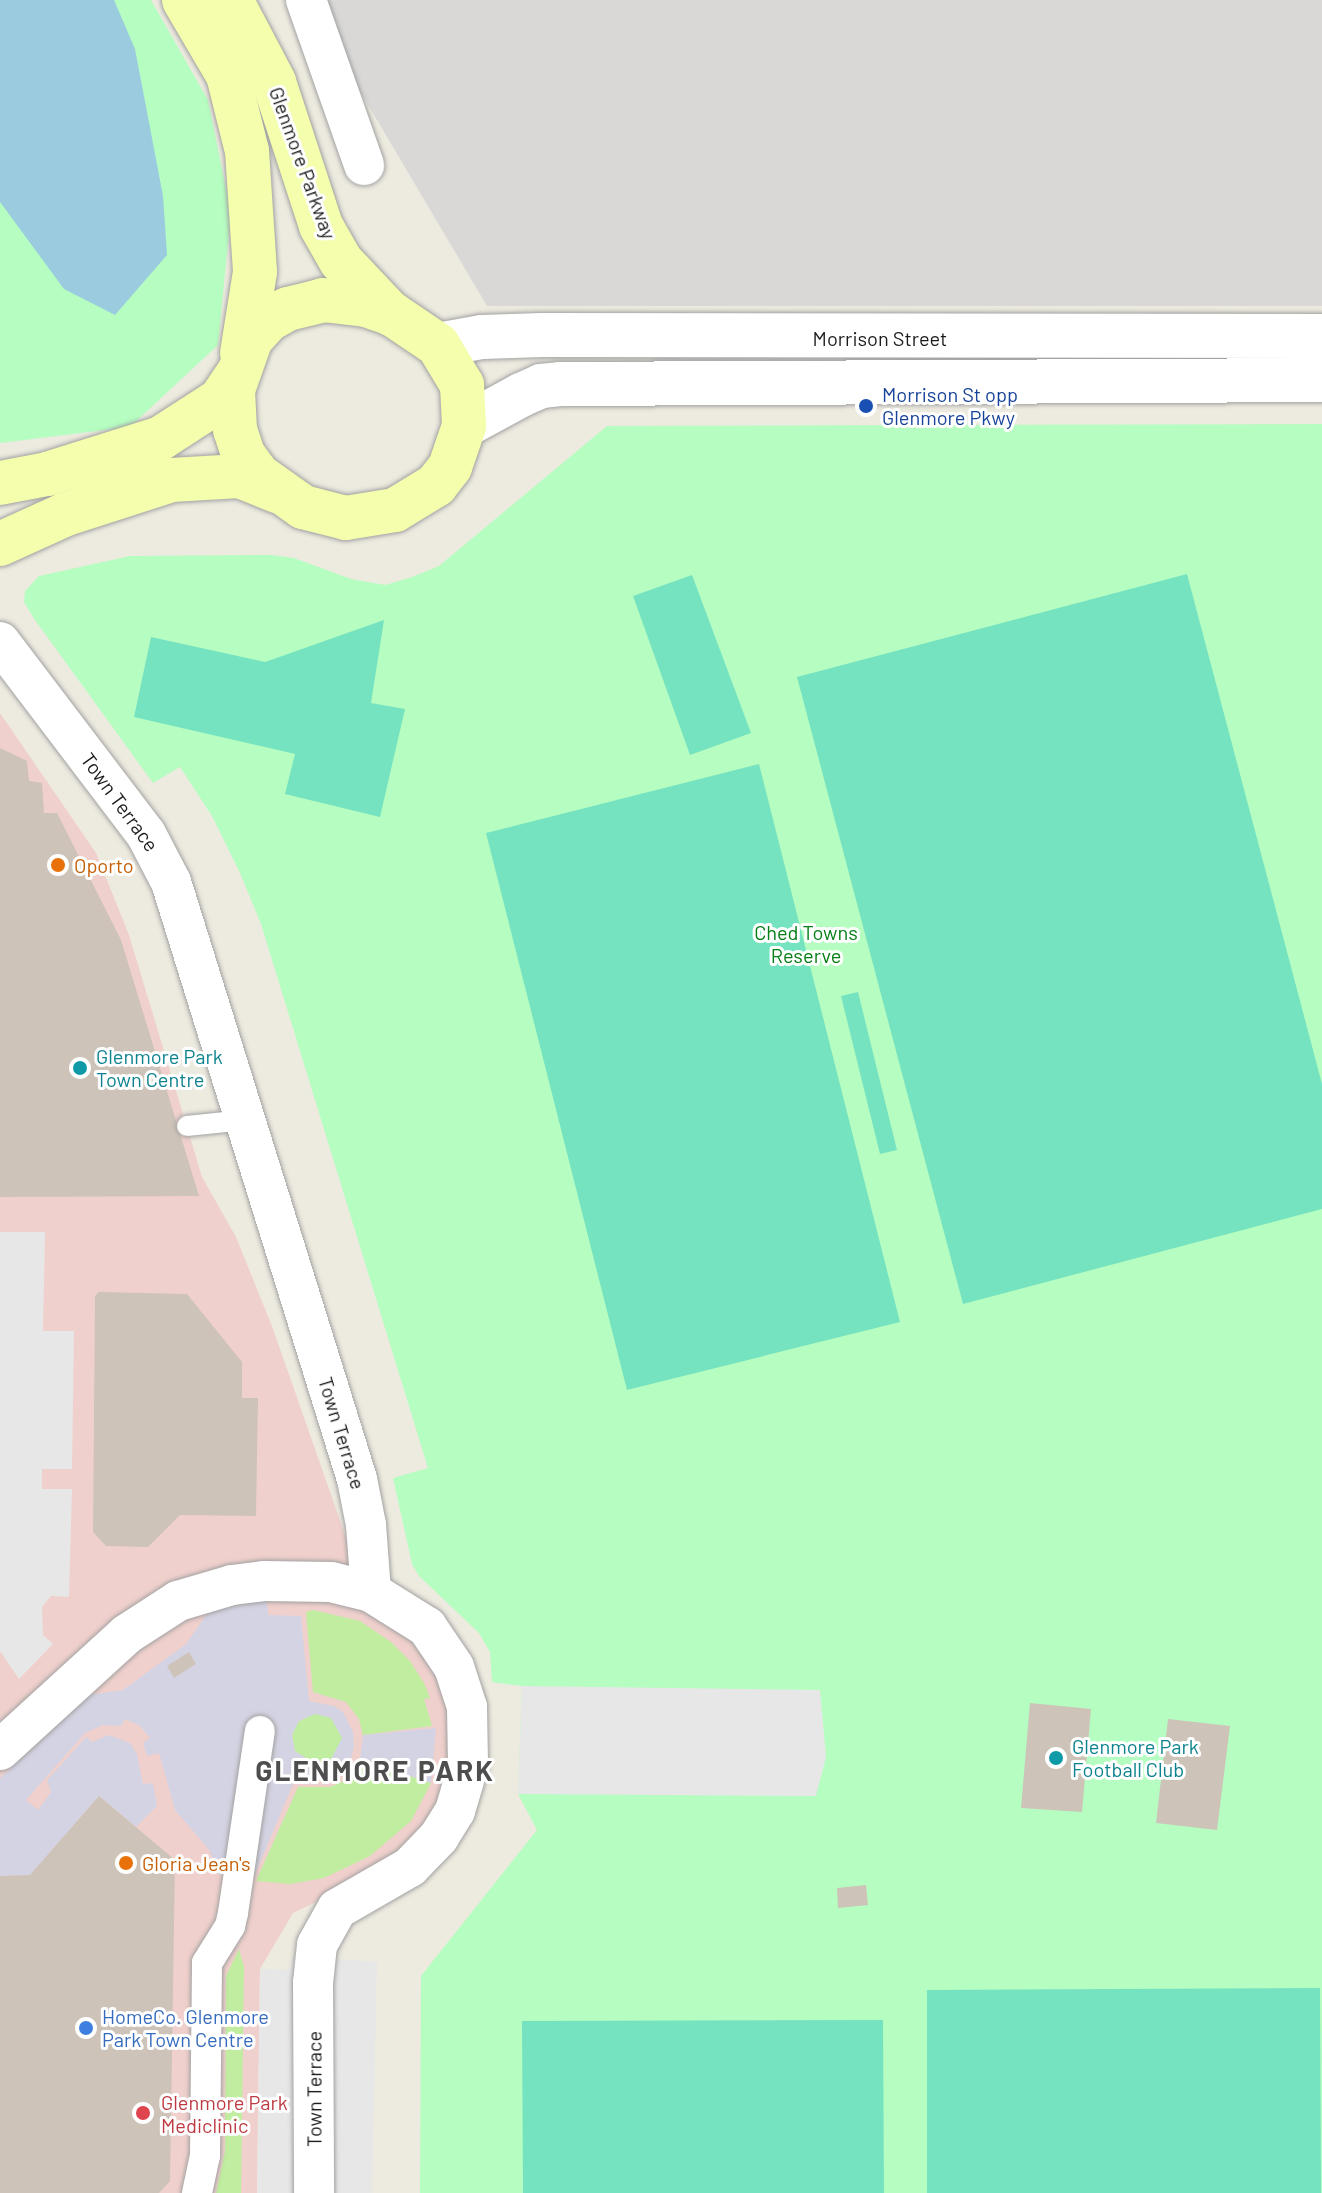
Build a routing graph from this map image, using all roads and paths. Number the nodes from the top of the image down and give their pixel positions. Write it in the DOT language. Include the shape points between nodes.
graph roads {
  1 [pos="184,0"];
  2 [pos="231,0"];
  3 [pos="306,0"];
  4 [pos="364,165"];
  5 [pos="392,314"];
  6 [pos="1322,336"];
  7 [pos="438,345"];
  8 [pos="239,368"];
  9 [pos="1322,380"];
  10 [pos="464,426"];
  11 [pos="0,483"];
  12 [pos="277,491"];
  13 [pos="0,544"];
  14 [pos="0,642"];
  15 [pos="245,1120"];
  16 [pos="187,1126"];
  17 [pos="371,1592"];
  18 [pos="260,1731"];
  19 [pos="0,1750"];
  20 [pos="197,2193"];
  21 [pos="314,2193"];
  1 -- 8 [label="main road, Glenmore Parkway" via="220,56 247,151 255,272"];
  2 -- 5 [label="main road, Glenmore Parkway" via="274,82 321,226 341,261"];
  3 -- 4 [label="street"];
  5 -- 7 [label="main road"];
  5 -- 8 [label="main road" via="323,300 288,309 268,320 251,339"];
  6 -- 7 [label="street, Morrison Street" via="542,335"];
  7 -- 10 [label="main road" via="462,385"];
  8 -- 11 [label="main road, Glenmore Parkway" via="220,400 161,438 91,462"];
  8 -- 12 [label="main road" via="233,390 235,430 243,454"];
  9 -- 10 [label="street" via="560,384 541,386"];
  10 -- 12 [label="main road" via="450,467 436,485 395,510 335,516 303,507"];
  12 -- 13 [label="main road" via="240,476 171,480 66,514"];
  14 -- 15 [label="street, Town Terrace" via="158,853 183,913"];
  15 -- 16 [label="lane"];
  15 -- 17 [label="street, Town Terrace" via="357,1479"];
  17 -- 19 [label="street" via="331,1582 264,1581 178,1601 127,1634"];
  17 -- 21 [label="street, Town Terrace" via="414,1616 445,1650 467,1707 468,1767 455,1811 428,1849 398,1876 346,1902 317,1945"];
  18 -- 20 [label="street" via="233,1913 207,1963 205,2156"];
}
